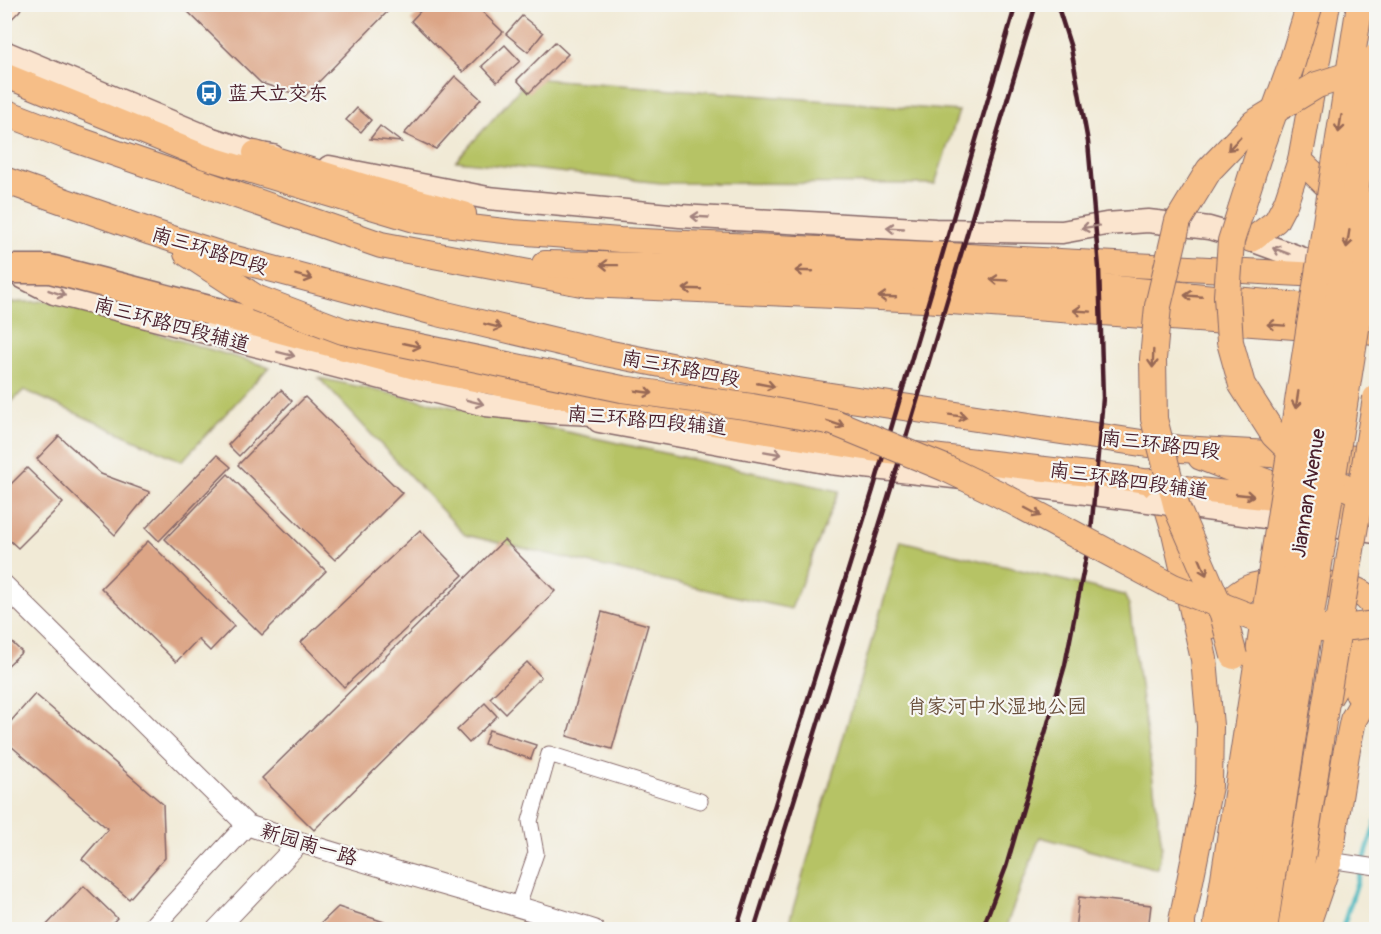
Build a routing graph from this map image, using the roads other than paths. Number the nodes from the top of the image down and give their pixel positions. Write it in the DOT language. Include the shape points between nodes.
graph roads {
  1 [pos="10,4"];
  2 [pos="1310,4"];
  3 [pos="1328,4"];
  4 [pos="1360,4"];
  5 [pos="4,10"];
  6 [pos="4,52"];
  7 [pos="1377,57"];
  8 [pos="1377,72"];
  9 [pos="4,75"];
  10 [pos="4,112"];
  11 [pos="255,153"];
  12 [pos="1300,160"];
  13 [pos="4,180"];
  14 [pos="1377,202"];
  15 [pos="1377,213"];
  16 [pos="620,240"];
  17 [pos="1251,240"];
  18 [pos="220,263"];
  19 [pos="477,263"];
  20 [pos="4,268"];
  21 [pos="1366,277"];
  22 [pos="1377,316"];
  23 [pos="1377,332"];
  24 [pos="1377,398"];
  25 [pos="551,412"];
  26 [pos="688,419"];
  27 [pos="1181,449"];
  28 [pos="1377,460"];
  29 [pos="1161,496"];
  30 [pos="1377,499"];
  31 [pos="1319,503"];
  32 [pos="1377,509"];
  33 [pos="1377,532"];
  34 [pos="4,585"];
  35 [pos="1377,609"];
  36 [pos="1377,622"];
  37 [pos="1285,637"];
  38 [pos="1377,652"];
  39 [pos="1377,681"];
  40 [pos="1206,685"];
  41 [pos="1326,702"];
  42 [pos="1353,720"];
  43 [pos="1240,770"];
  44 [pos="700,801"];
  45 [pos="247,825"];
  46 [pos="298,843"];
  47 [pos="1340,862"];
  48 [pos="1377,867"];
  49 [pos="518,905"];
  50 [pos="150,930"];
  51 [pos="216,930"];
  52 [pos="594,930"];
  53 [pos="1182,930"];
  54 [pos="1216,930"];
  55 [pos="1240,930"];
  56 [pos="1264,930"];
  57 [pos="1291,930"];
  58 [pos="1305,930"];
  1 -- 5 [label="main road"];
  2 -- 30 [label="highway, bridge" via="1231,241 1227,297 1230,342 1242,385 1274,435 1305,465"];
  3 -- 12 [label="main road"];
  4 -- 37 [label="highway, one-way, bridge"];
  6 -- 11 [label="main road" via="212,139"];
  7 -- 37 [label="highway, Jiannan Avenue, one-way, bridge"];
  8 -- 43 [label="highway, one-way, bridge" via="1355,73 1317,85 1254,123 1209,170 1178,221 1158,306 1153,359 1154,419 1178,508 1223,614 1234,656 1240,707"];
  9 -- 16 [label="main road" via="205,157 418,221"];
  10 -- 19 [label="highway" via="381,245"];
  11 -- 16 [label="main road" via="473,216"];
  17 -- 11 [label="main road, one-way" via="1209,228 1148,221 1062,232 935,230 680,216 488,198"];
  12 -- 15 [label="main road" via="1341,202"];
  12 -- 17 [label="main road" via="1276,221"];
  13 -- 18 [label="highway, 南三环路四段" via="151,232"];
  14 -- 37 [label="highway, Jiannan Avenue, bridge"];
  16 -- 21 [label="main road"];
  21 -- 17 [label="main road, one-way"];
  18 -- 27 [label="highway, 南三环路四段, one-way" via="617,356 791,390"];
  18 -- 36 [label="highway, one-way, bridge" via="256,298 354,333 622,388 833,422 945,468 1173,587 1240,613 1298,628 1351,627"];
  22 -- 19 [label="highway, one-way" via="1054,284 908,275"];
  23 -- 19 [label="highway, one-way" via="924,299 587,284"];
  20 -- 25 [label="main road, 南三环路四段辅道, one-way" via="54,293 486,405"];
  20 -- 26 [label="highway, bridge" via="50,269 419,366"];
  24 -- 41 [label="highway, bridge"];
  25 -- 26 [label="main road, 南三环路四段辅道"];
  25 -- 29 [label="main road, one-way" via="830,463"];
  26 -- 29 [label="main road, 南三环路四段辅道"];
  27 -- 28 [label="highway, 南三环路四段"];
  27 -- 31 [label="highway"];
  29 -- 31 [label="main road, 南三环路四段辅道, one-way" via="1199,490"];
  29 -- 33 [label="main road"];
  29 -- 40 [label="highway" via="1164,495 1174,528 1204,659"];
  31 -- 32 [label="main road, 南三环路四段辅道"];
  34 -- 45 [label="street, 新园南一路"];
  35 -- 40 [label="highway" via="1368,597 1351,588 1282,582 1250,587 1218,617 1209,648"];
  36 -- 41 [label="highway"];
  37 -- 43 [label="highway"];
  37 -- 55 [label="highway, Jiannan Avenue"];
  37 -- 56 [label="highway, Jiannan Avenue"];
  38 -- 42 [label="highway" via="1359,687"];
  39 -- 42 [label="highway"];
  40 -- 53 [label="highway" via="1209,786"];
  41 -- 57 [label="highway"];
  42 -- 47 [label="highway" via="1346,754"];
  43 -- 54 [label="highway"];
  44 -- 49 [label="street" via="549,754 530,821 536,853"];
  45 -- 46 [label="street, 新园南一路"];
  45 -- 50 [label="street"];
  46 -- 49 [label="street, 新园南一路"];
  46 -- 51 [label="street"];
  47 -- 48 [label="street"];
  47 -- 58 [label="highway"];
  49 -- 52 [label="street, 新园南一路"];
}
